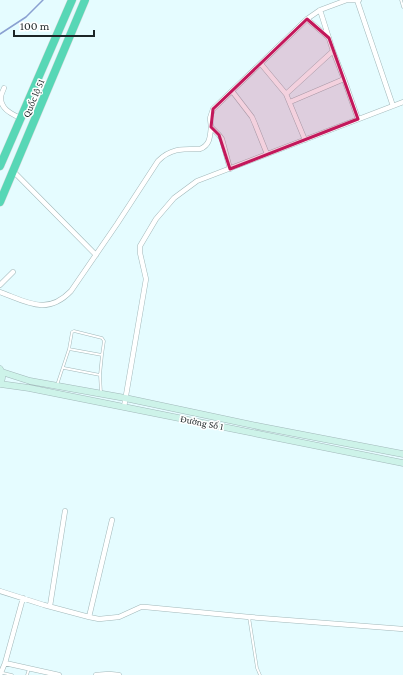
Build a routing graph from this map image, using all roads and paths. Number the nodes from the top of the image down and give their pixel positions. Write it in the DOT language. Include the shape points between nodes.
graph roads {
  1 [pos="72,0"];
  2 [pos="347,0"];
  3 [pos="358,0"];
  4 [pos="400,0"];
  5 [pos="85,1"];
  6 [pos="403,7"];
  7 [pos="320,10"];
  8 [pos="306,19"];
  9 [pos="329,38"];
  10 [pos="333,51"];
  11 [pos="261,64"];
  12 [pos="344,79"];
  13 [pos="4,88"];
  14 [pos="232,91"];
  15 [pos="286,94"];
  16 [pos="290,102"];
  17 [pos="403,102"];
  18 [pos="393,106"];
  19 [pos="20,118"];
  20 [pos="358,120"];
  21 [pos="211,127"];
  22 [pos="305,140"];
  23 [pos="267,154"];
  24 [pos="0,164"];
  25 [pos="230,169"];
  26 [pos="13,171"];
  27 [pos="0,202"];
  28 [pos="96,255"];
  29 [pos="13,272"];
  30 [pos="0,285"];
  31 [pos="0,292"];
  32 [pos="69,349"];
  33 [pos="102,355"];
  34 [pos="64,368"];
  35 [pos="1,371"];
  36 [pos="100,375"];
  37 [pos="0,383"];
  38 [pos="57,386"];
  39 [pos="102,394"];
  40 [pos="126,398"];
  41 [pos="124,408"];
  42 [pos="403,454"];
  43 [pos="403,463"];
  44 [pos="65,511"];
  45 [pos="112,520"];
  46 [pos="0,591"];
  47 [pos="23,598"];
  48 [pos="50,606"];
  49 [pos="89,617"];
  50 [pos="248,617"];
  51 [pos="403,629"];
  52 [pos="5,663"];
  53 [pos="29,668"];
  54 [pos="1,674"];
  55 [pos="12,675"];
  56 [pos="27,675"];
  57 [pos="59,675"];
  58 [pos="96,675"];
  59 [pos="119,675"];
  60 [pos="260,675"];
  1 -- 19 [label="highway, Quốc lộ 51"];
  2 -- 3 [label="street"];
  2 -- 7 [label="street"];
  3 -- 18 [label="street"];
  4 -- 6 [label="lane"];
  5 -- 26 [label="highway, Quốc lộ 51"];
  7 -- 8 [label="street"];
  7 -- 9 [label="street"];
  8 -- 9 [label="street"];
  8 -- 11 [label="street"];
  9 -- 10 [label="street"];
  10 -- 12 [label="street"];
  10 -- 15 [label="street"];
  11 -- 14 [label="street"];
  11 -- 15 [label="street"];
  12 -- 16 [label="street"];
  12 -- 20 [label="street"];
  13 -- 19 [label="street" via="1,98 3,106 8,112"];
  14 -- 21 [label="street" via="213,109"];
  14 -- 23 [label="street" via="256,124"];
  15 -- 16 [label="street"];
  16 -- 22 [label="street"];
  17 -- 18 [label="street"];
  18 -- 20 [label="street"];
  19 -- 24 [label="highway, Quốc lộ 51"];
  20 -- 22 [label="street"];
  21 -- 25 [label="street" via="222,139"];
  21 -- 28 [label="street" via="207,145 169,152 158,161"];
  22 -- 23 [label="street"];
  23 -- 25 [label="street"];
  25 -- 40 [label="street" via="196,181 174,198 156,219 140,246 146,279"];
  26 -- 27 [label="highway, Quốc lộ 51"];
  26 -- 28 [label="street"];
  28 -- 31 [label="street" via="71,291 56,304 36,305"];
  29 -- 30 [label="street"];
  32 -- 33 [label="lane"];
  32 -- 33 [label="lane" via="74,331 102,338"];
  32 -- 34 [label="lane"];
  33 -- 36 [label="lane"];
  34 -- 36 [label="lane"];
  34 -- 38 [label="lane"];
  35 -- 37 [label="street"];
  35 -- 38 [label="street, Đường Số 1" via="30,381"];
  36 -- 39 [label="lane"];
  37 -- 41 [label="street, Đường Số 1"];
  38 -- 39 [label="street, Đường Số 1"];
  39 -- 40 [label="street, Đường Số 1"];
  40 -- 41 [label="street"];
  40 -- 42 [label="street, Đường Số 1"];
  41 -- 43 [label="street, Đường Số 1"];
  44 -- 48 [label="street"];
  45 -- 49 [label="street"];
  46 -- 47 [label="street"];
  47 -- 48 [label="street"];
  47 -- 52 [label="street"];
  48 -- 49 [label="street"];
  49 -- 50 [label="street" via="116,618 141,607"];
  50 -- 51 [label="street"];
  50 -- 60 [label="lane"];
  52 -- 53 [label="street"];
  52 -- 54 [label="street"];
  53 -- 56 [label="lane"];
  53 -- 57 [label="street"];
  54 -- 55 [label="lane"];
  58 -- 59 [label="street"];
}
